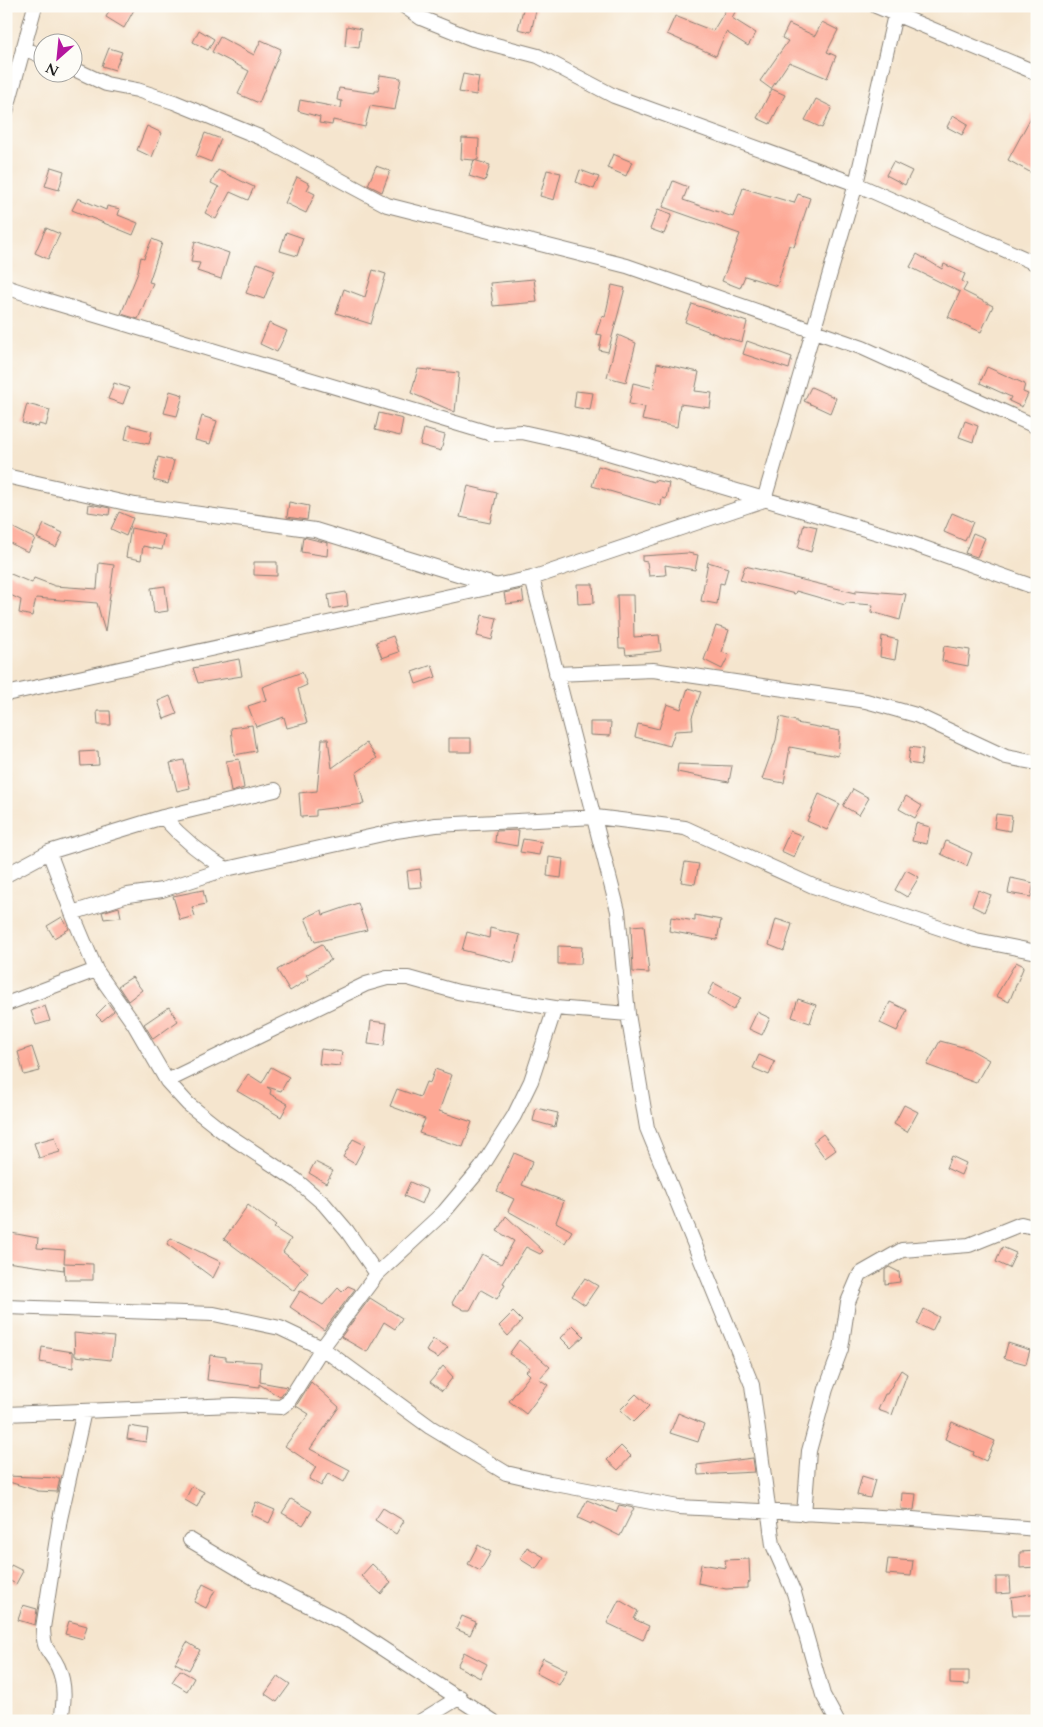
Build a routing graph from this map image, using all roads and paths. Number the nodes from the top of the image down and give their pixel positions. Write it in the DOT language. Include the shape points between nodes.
graph roads {
  1 [pos="35,6"];
  2 [pos="404,6"];
  3 [pos="876,6"];
  4 [pos="896,10"];
  5 [pos="23,48"];
  6 [pos="32,52"];
  7 [pos="82,73"];
  8 [pos="1037,74"];
  9 [pos="9,89"];
  10 [pos="6,112"];
  11 [pos="856,184"];
  12 [pos="1037,264"];
  13 [pos="6,286"];
  14 [pos="812,331"];
  15 [pos="1037,426"];
  16 [pos="6,476"];
  17 [pos="764,500"];
  18 [pos="532,578"];
  19 [pos="498,586"];
  20 [pos="1037,588"];
  21 [pos="556,674"];
  22 [pos="6,694"];
  23 [pos="1037,763"];
  24 [pos="275,790"];
  25 [pos="163,817"];
  26 [pos="596,817"];
  27 [pos="49,852"];
  28 [pos="226,869"];
  29 [pos="6,875"];
  30 [pos="72,913"];
  31 [pos="1037,952"];
  32 [pos="96,970"];
  33 [pos="6,1004"];
  34 [pos="555,1008"];
  35 [pos="628,1014"];
  36 [pos="167,1081"];
  37 [pos="1037,1228"];
  38 [pos="377,1274"];
  39 [pos="6,1307"];
  40 [pos="322,1348"];
  41 [pos="84,1411"];
  42 [pos="6,1414"];
  43 [pos="770,1512"];
  44 [pos="804,1514"];
  45 [pos="1037,1529"];
  46 [pos="190,1540"];
  47 [pos="460,1697"];
  48 [pos="61,1721"];
  49 [pos="421,1721"];
  50 [pos="494,1721"];
  51 [pos="838,1721"];
  1 -- 5 [label="street"];
  2 -- 11 [label="street" via="421,18 473,39 538,56 614,96"];
  3 -- 4 [label="street"];
  4 -- 8 [label="street"];
  4 -- 11 [label="street"];
  5 -- 6 [label="street"];
  5 -- 9 [label="street"];
  7 -- 14 [label="street" via="106,84 174,102 262,138 387,205 627,266"];
  9 -- 10 [label="street"];
  11 -- 12 [label="street"];
  11 -- 14 [label="street"];
  13 -- 17 [label="street" via="492,434 522,432 585,446"];
  14 -- 15 [label="street" via="863,348"];
  14 -- 17 [label="street"];
  16 -- 19 [label="street" via="135,505 315,530"];
  17 -- 18 [label="street"];
  17 -- 20 [label="street" via="902,540"];
  18 -- 19 [label="street"];
  18 -- 21 [label="street"];
  19 -- 22 [label="street"];
  21 -- 23 [label="street" via="653,670 866,701 916,715 1006,758"];
  21 -- 26 [label="street"];
  24 -- 25 [label="street"];
  25 -- 27 [label="street"];
  25 -- 28 [label="street" via="203,856"];
  26 -- 28 [label="street" via="396,831"];
  26 -- 31 [label="street" via="685,828 813,886 976,940"];
  26 -- 35 [label="street" via="618,911"];
  27 -- 29 [label="street"];
  27 -- 30 [label="street"];
  28 -- 30 [label="street" via="162,890 128,895"];
  30 -- 32 [label="street"];
  32 -- 33 [label="street"];
  32 -- 36 [label="street" via="134,1024"];
  34 -- 35 [label="street"];
  34 -- 36 [label="street" via="458,992 408,978 387,978 366,984"];
  34 -- 38 [label="street" via="531,1081 482,1168 444,1212"];
  35 -- 43 [label="street" via="647,1128 752,1385"];
  36 -- 38 [label="street" via="188,1104 222,1131 296,1180 324,1204"];
  37 -- 44 [label="street" via="1021,1224 969,1244 902,1250 860,1274 848,1302 841,1348 809,1451"];
  38 -- 40 [label="street"];
  39 -- 40 [label="street" via="214,1314 280,1328"];
  40 -- 41 [label="street" via="288,1402 281,1407 234,1405"];
  40 -- 43 [label="street" via="430,1427 506,1473 678,1507"];
  41 -- 42 [label="street"];
  41 -- 48 [label="street" via="60,1519 43,1628 44,1646 58,1667 65,1692"];
  43 -- 44 [label="street"];
  43 -- 51 [label="street" via="773,1545 796,1602 823,1695"];
  44 -- 45 [label="street"];
  46 -- 47 [label="street" via="256,1579 345,1624"];
  47 -- 49 [label="street"];
  47 -- 50 [label="street"];
}
